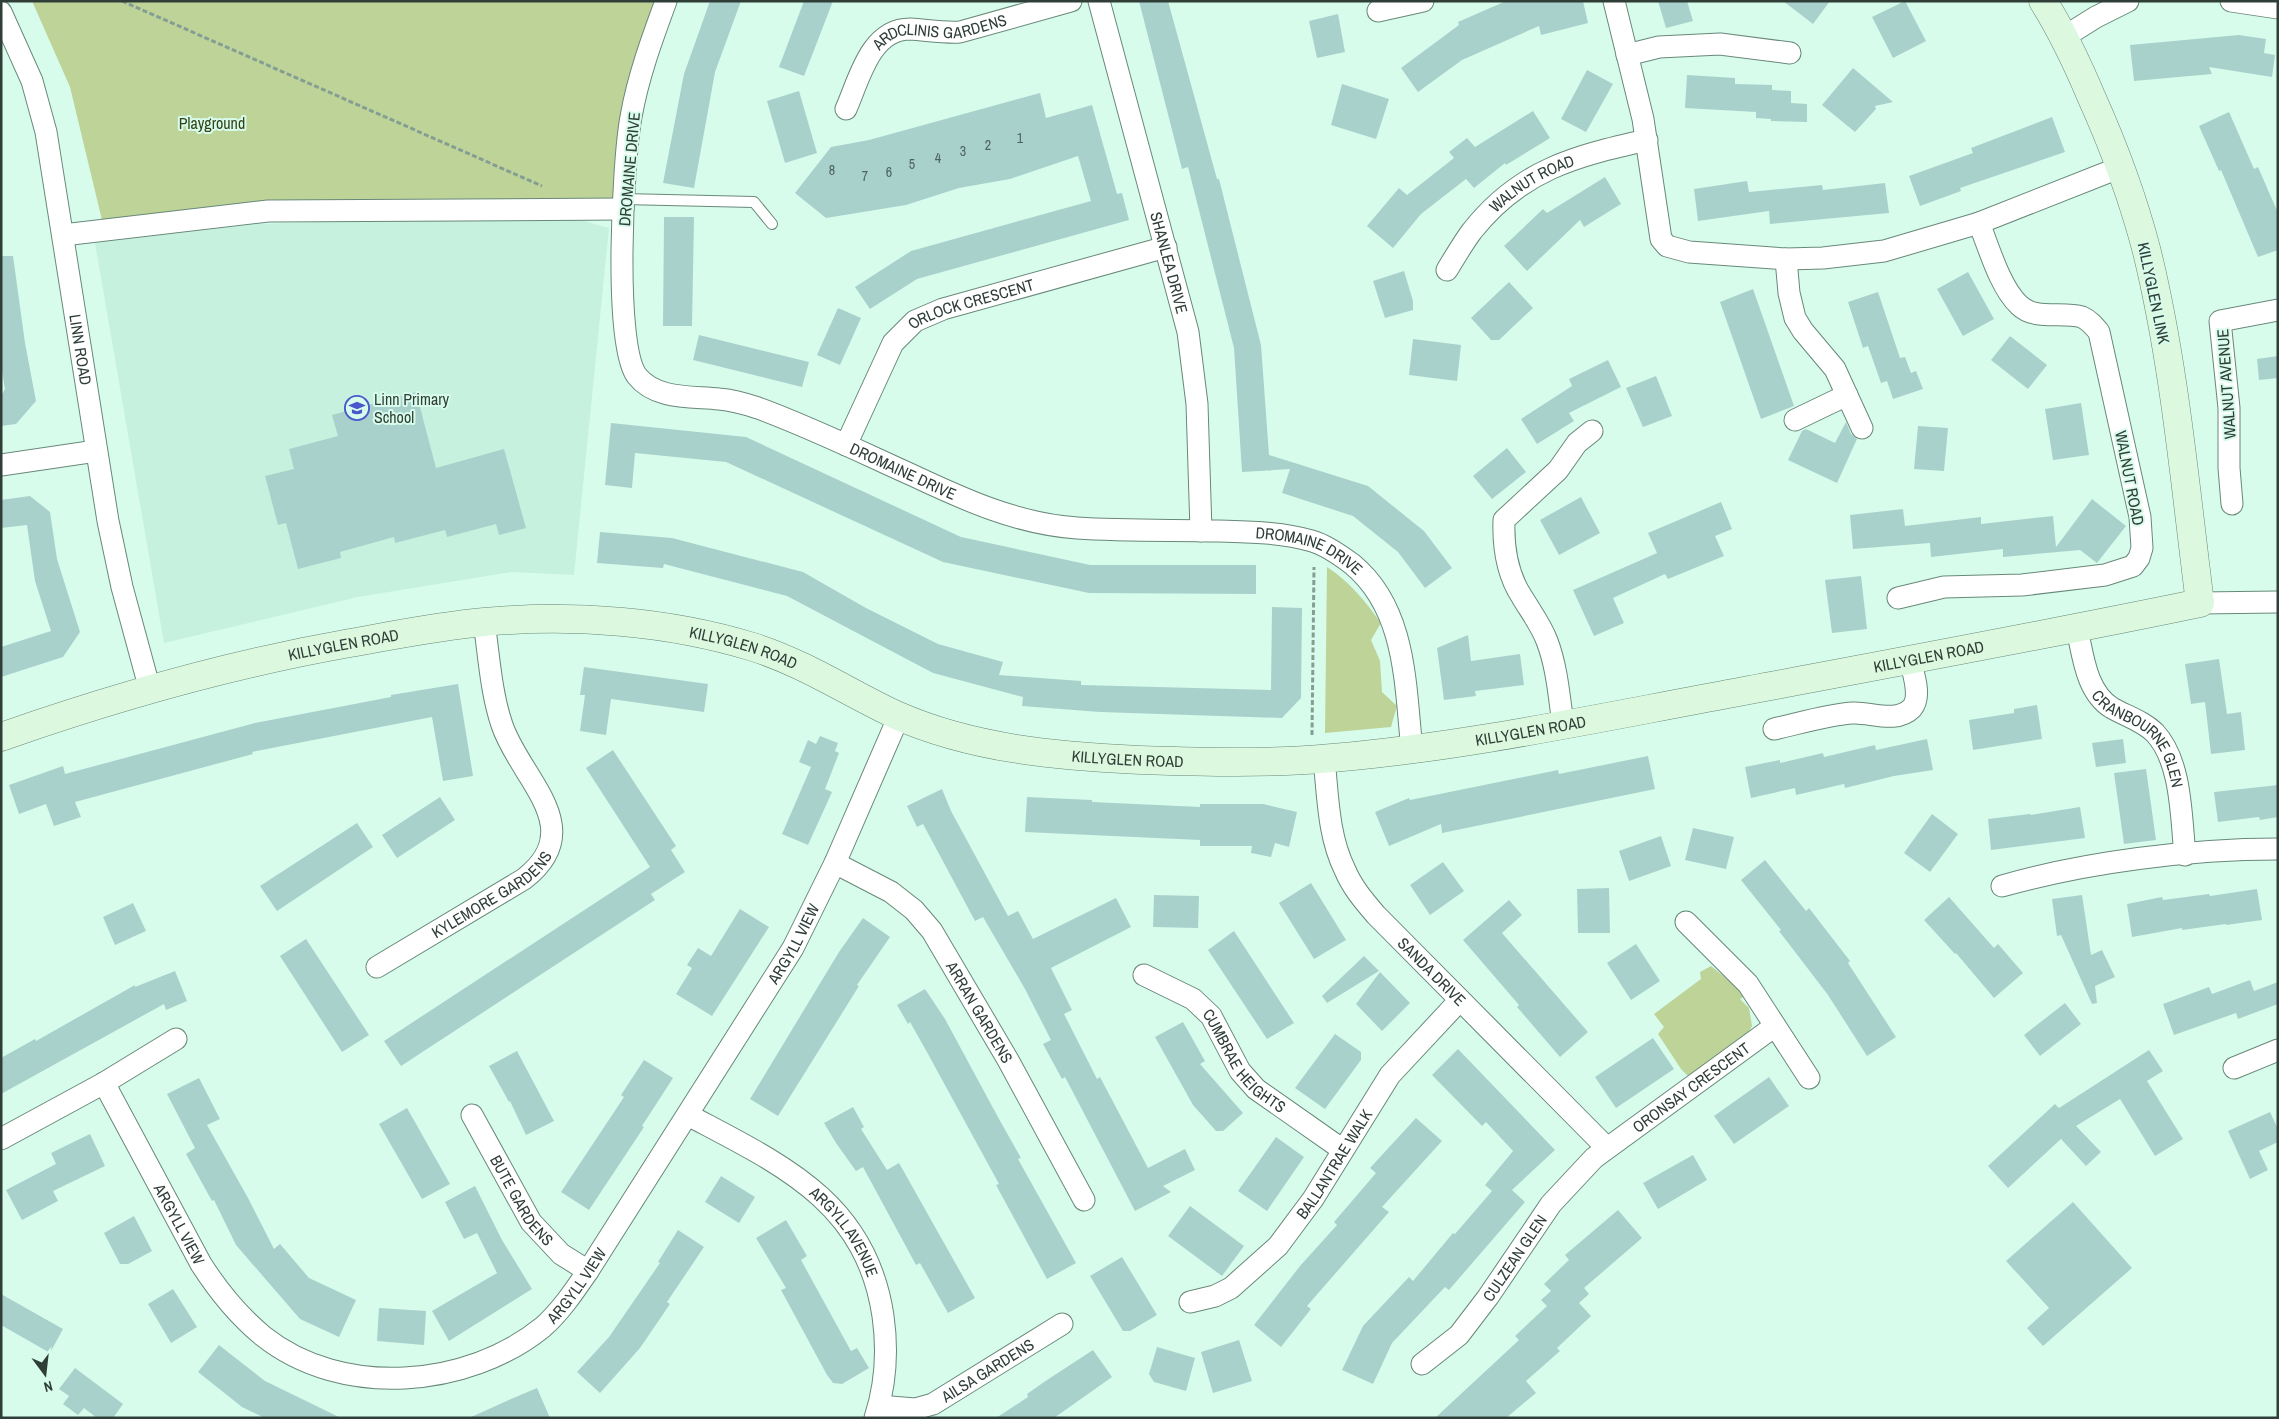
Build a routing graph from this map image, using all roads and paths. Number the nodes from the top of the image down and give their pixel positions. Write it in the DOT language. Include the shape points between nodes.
graph roads {
  1 [pos="122,1"];
  2 [pos="666,1"];
  3 [pos="1071,1"];
  4 [pos="1099,1"];
  5 [pos="1423,1"];
  6 [pos="1614,1"];
  7 [pos="2043,1"];
  8 [pos="2128,1"];
  9 [pos="2231,1"];
  10 [pos="2278,8"];
  11 [pos="1378,11"];
  12 [pos="1,12"];
  13 [pos="2064,37"];
  14 [pos="1790,53"];
  15 [pos="1628,55"];
  16 [pos="846,109"];
  17 [pos="1647,140"];
  18 [pos="2121,167"];
  19 [pos="550,189"];
  20 [pos="623,204"];
  21 [pos="1979,223"];
  22 [pos="772,224"];
  23 [pos="63,236"];
  24 [pos="1166,247"];
  25 [pos="1786,258"];
  26 [pos="1447,270"];
  27 [pos="2278,310"];
  28 [pos="1847,395"];
  29 [pos="1795,420"];
  30 [pos="1862,428"];
  31 [pos="1592,431"];
  32 [pos="846,445"];
  33 [pos="96,451"];
  34 [pos="1,466"];
  35 [pos="2232,504"];
  36 [pos="1201,531"];
  37 [pos="1314,541"];
  38 [pos="1898,598"];
  39 [pos="2278,602"];
  40 [pos="2200,603"];
  41 [pos="484,622"];
  42 [pos="2077,629"];
  43 [pos="1910,660"];
  44 [pos="150,690"];
  45 [pos="899,716"];
  46 [pos="1563,724"];
  47 [pos="1774,729"];
  48 [pos="1,737"];
  49 [pos="1412,750"];
  50 [pos="1318,759"];
  51 [pos="2278,848"];
  52 [pos="2185,855"];
  53 [pos="835,864"];
  54 [pos="2002,886"];
  55 [pos="1686,922"];
  56 [pos="377,967"];
  57 [pos="1144,975"];
  58 [pos="1460,1000"];
  59 [pos="1775,1026"];
  60 [pos="176,1039"];
  61 [pos="2278,1050"];
  62 [pos="2234,1068"];
  63 [pos="1809,1078"];
  64 [pos="104,1083"];
  65 [pos="472,1115"];
  66 [pos="688,1115"];
  67 [pos="1,1139"];
  68 [pos="1606,1147"];
  69 [pos="1343,1150"];
  70 [pos="1084,1200"];
  71 [pos="588,1271"];
  72 [pos="1190,1302"];
  73 [pos="1062,1324"];
  74 [pos="1422,1364"];
  75 [pos="877,1412"];
  1 -- 19 [label="path"];
  2 -- 20 [label="street, DROMAINE DRIVE" via="644,63 631,118"];
  3 -- 16 [label="street, ARDCLINIS GARDENS" via="960,32 896,31 872,50"];
  4 -- 24 [label="street, SHANLEA DRIVE"];
  5 -- 11 [label="street"];
  6 -- 15 [label="street"];
  7 -- 13 [label="street, KILLYGLEN LINK"];
  8 -- 13 [label="street"];
  9 -- 10 [label="street"];
  12 -- 23 [label="street, LINN ROAD" via="24,61 41,111 51,153"];
  13 -- 18 [label="street, KILLYGLEN LINK"];
  14 -- 15 [label="street" via="1720,44 1659,47"];
  15 -- 17 [label="street"];
  17 -- 25 [label="street" via="1659,232 1667,246 1689,252"];
  17 -- 26 [label="street, WALNUT ROAD" via="1575,158 1527,181 1491,209"];
  18 -- 21 [label="street"];
  18 -- 40 [label="street, KILLYGLEN LINK" via="2157,296"];
  20 -- 22 [label="lane" via="754,202"];
  20 -- 23 [label="street" via="268,211"];
  20 -- 32 [label="street, DROMAINE DRIVE" via="624,332 628,357 637,376 652,388 670,395 724,399 756,407"];
  21 -- 25 [label="street" via="1884,251 1823,258"];
  21 -- 38 [label="street, WALNUT ROAD" via="2008,293 2020,307 2037,314 2081,317 2090,321 2099,332 2140,517 2142,548 2133,566 2105,575 2022,585 1944,587"];
  23 -- 33 [label="street, LINN ROAD"];
  24 -- 32 [label="street, ORLOCK CRESCENT" via="943,308 915,321 893,343"];
  24 -- 36 [label="street, SHANLEA DRIVE" via="1194,369"];
  25 -- 28 [label="street" via="1789,293 1796,318 1835,369"];
  27 -- 35 [label="street, WALNUT AVENUE" via="2220,321 2229,408"];
  28 -- 29 [label="street"];
  28 -- 30 [label="street"];
  31 -- 46 [label="street" via="1577,443 1558,470 1504,520 1505,554 1521,596 1546,640"];
  32 -- 36 [label="street, DROMAINE DRIVE" via="968,502 1012,517 1074,528"];
  33 -- 34 [label="street"];
  33 -- 44 [label="street, LINN ROAD" via="120,578"];
  36 -- 37 [label="street, DROMAINE DRIVE" via="1271,532"];
  37 -- 49 [label="street, DROMAINE DRIVE" via="1354,566 1386,607 1398,634"];
  37 -- 50 [label="path"];
  39 -- 40 [label="street, KILLYGLEN ROAD"];
  40 -- 42 [label="street, KILLYGLEN ROAD"];
  41 -- 44 [label="street, KILLYGLEN ROAD" via="273,657"];
  41 -- 45 [label="street, KILLYGLEN ROAD" via="602,621 708,635 758,648"];
  41 -- 56 [label="street, KYLEMORE GARDENS" via="502,726 548,809 551,843 544,859 524,879"];
  42 -- 43 [label="street, KILLYGLEN ROAD"];
  42 -- 52 [label="street, CRANBOURNE GLEN" via="2096,692 2110,707 2141,722 2155,733 2164,747 2179,796"];
  43 -- 46 [label="street, KILLYGLEN ROAD"];
  43 -- 47 [label="street" via="1917,696 1912,707 1903,714 1853,713"];
  44 -- 48 [label="street, KILLYGLEN ROAD"];
  45 -- 50 [label="street, KILLYGLEN ROAD" via="983,743 1034,752 1149,760 1248,762"];
  45 -- 53 [label="street, ARGYLL VIEW"];
  46 -- 49 [label="street, KILLYGLEN ROAD"];
  49 -- 50 [label="street, KILLYGLEN ROAD"];
  50 -- 58 [label="street, SANDA DRIVE" via="1335,841 1352,885 1376,915"];
  51 -- 52 [label="street"];
  52 -- 54 [label="street" via="2051,872"];
  53 -- 66 [label="street, ARGYLL VIEW" via="793,948"];
  53 -- 70 [label="street, ARRAN GARDENS" via="891,892 914,910 932,931 1008,1060"];
  55 -- 59 [label="street" via="1748,984"];
  57 -- 69 [label="street, CUMBRAE HEIGHTS" via="1193,999 1211,1016 1240,1071 1256,1089"];
  58 -- 68 [label="street, SANDA DRIVE"];
  58 -- 69 [label="street, BALLANTRAE WALK" via="1390,1076"];
  59 -- 63 [label="street"];
  59 -- 68 [label="street, ORONSAY CRESCENT"];
  60 -- 64 [label="street"];
  61 -- 62 [label="street"];
  64 -- 67 [label="street"];
  64 -- 71 [label="street, ARGYLL VIEW" via="216,1287 263,1336 317,1365 355,1375 402,1379 442,1374 483,1363 513,1348 544,1326"];
  65 -- 71 [label="street, BUTE GARDENS" via="536,1228 561,1254"];
  66 -- 71 [label="street, ARGYLL VIEW"];
  66 -- 75 [label="street, ARGYLL AVENUE" via="785,1168 823,1197 849,1228 875,1282 882,1311 886,1353"];
  68 -- 74 [label="street, CULZEAN GLEN" via="1551,1204 1459,1335"];
  69 -- 72 [label="street, BALLANTRAE WALK" via="1278,1246 1231,1288"];
  73 -- 75 [label="street, AILSA GARDENS" via="933,1404"];
}
